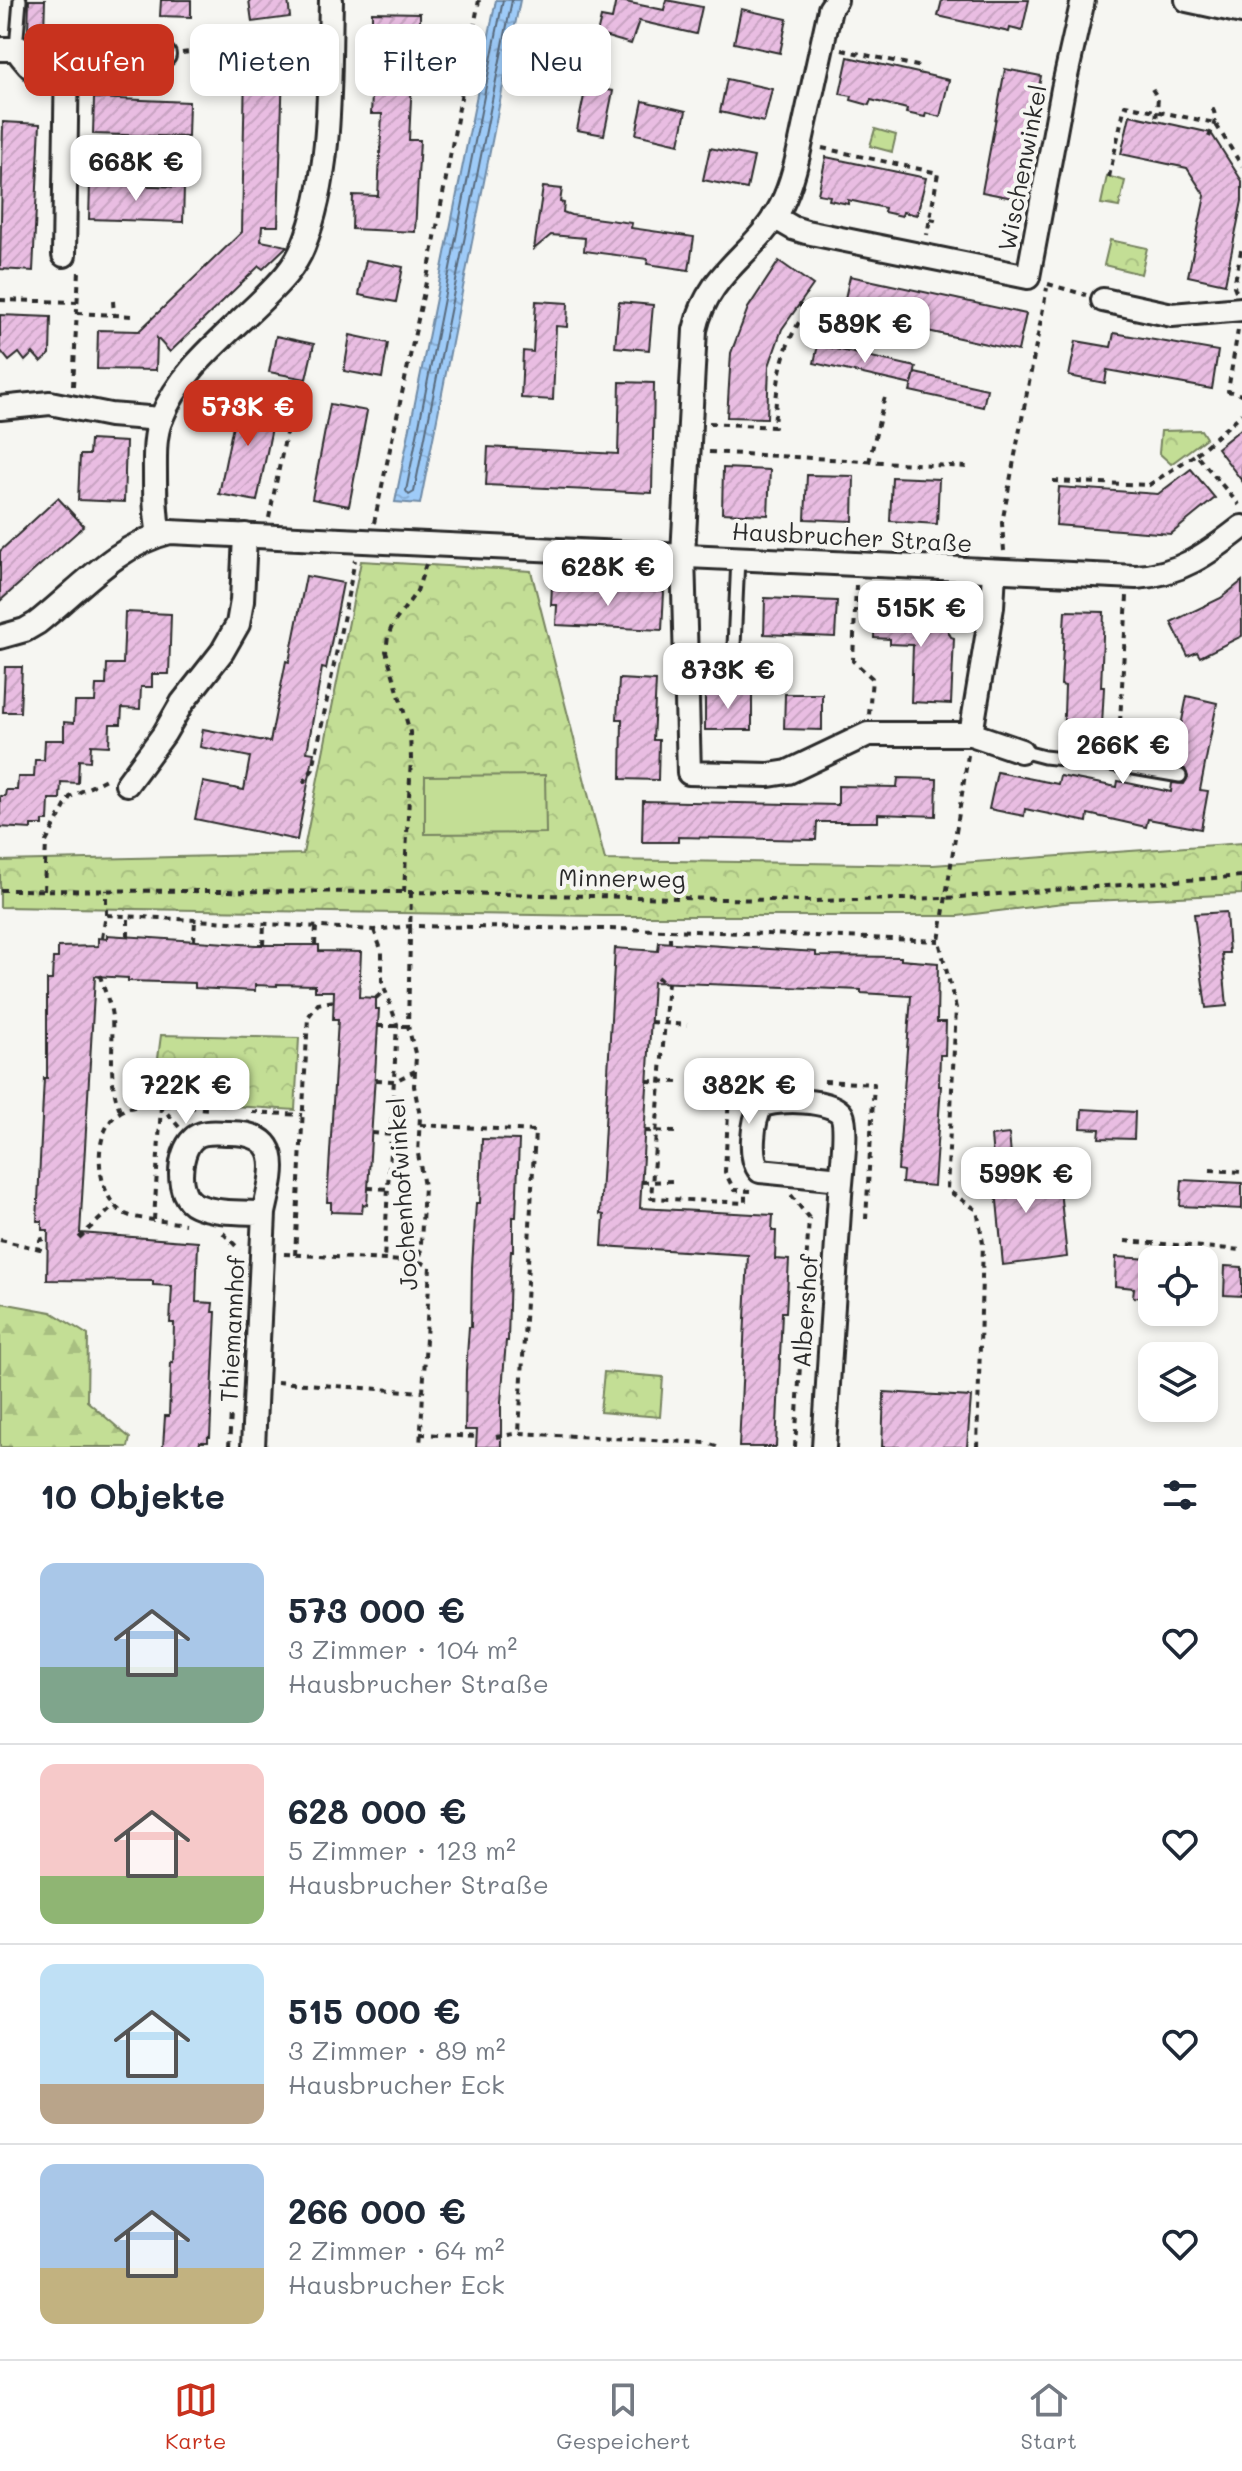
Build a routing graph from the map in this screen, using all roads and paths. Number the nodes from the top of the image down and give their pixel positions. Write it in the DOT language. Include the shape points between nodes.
graph roads {
  1 [pos="20,0"];
  2 [pos="331,0"];
  3 [pos="479,0"];
  4 [pos="836,0"];
  5 [pos="1083,0"];
  6 [pos="1187,0"];
  7 [pos="1242,12"];
  8 [pos="835,48"];
  9 [pos="8,49"];
  10 [pos="24,63"];
  11 [pos="922,67"];
  12 [pos="1152,89"];
  13 [pos="67,96"];
  14 [pos="1210,105"];
  15 [pos="1157,112"];
  16 [pos="1156,121"];
  17 [pos="1215,123"];
  18 [pos="1209,137"];
  19 [pos="818,147"];
  20 [pos="1241,162"];
  21 [pos="1109,177"];
  22 [pos="774,217"];
  23 [pos="930,219"];
  24 [pos="939,221"];
  25 [pos="1242,246"];
  26 [pos="923,257"];
  27 [pos="71,260"];
  28 [pos="1028,277"];
  29 [pos="0,300"];
  30 [pos="1103,300"];
  31 [pos="113,301"];
  32 [pos="77,302"];
  33 [pos="799,305"];
  34 [pos="809,311"];
  35 [pos="77,313"];
  36 [pos="817,314"];
  37 [pos="1240,314"];
  38 [pos="114,315"];
  39 [pos="133,316"];
  40 [pos="776,348"];
  41 [pos="785,349"];
  42 [pos="1237,353"];
  43 [pos="777,390"];
  44 [pos="768,391"];
  45 [pos="886,392"];
  46 [pos="1242,395"];
  47 [pos="71,405"];
  48 [pos="0,408"];
  49 [pos="1242,414"];
  50 [pos="161,419"];
  51 [pos="289,419"];
  52 [pos="702,423"];
  53 [pos="702,451"];
  54 [pos="1196,454"];
  55 [pos="869,462"];
  56 [pos="967,467"];
  57 [pos="1053,481"];
  58 [pos="1241,516"];
  59 [pos="366,533"];
  60 [pos="159,534"];
  61 [pos="255,535"];
  62 [pos="683,555"];
  63 [pos="738,558"];
  64 [pos="426,561"];
  65 [pos="858,564"];
  66 [pos="994,571"];
  67 [pos="1128,577"];
  68 [pos="0,637"];
  69 [pos="733,668"];
  70 [pos="1120,722"];
  71 [pos="868,734"];
  72 [pos="971,734"];
  73 [pos="1021,751"];
  74 [pos="1180,776"];
  75 [pos="130,779"];
  76 [pos="303,783"];
  77 [pos="1242,876"];
  78 [pos="0,890"];
  79 [pos="44,890"];
  80 [pos="106,890"];
  81 [pos="404,892"];
  82 [pos="411,892"];
  83 [pos="946,898"];
  84 [pos="106,915"];
  85 [pos="128,917"];
  86 [pos="195,920"];
  87 [pos="264,924"];
  88 [pos="411,926"];
  89 [pos="316,927"];
  90 [pos="374,930"];
  91 [pos="670,930"];
  92 [pos="128,937"];
  93 [pos="102,938"];
  94 [pos="194,941"];
  95 [pos="939,941"];
  96 [pos="670,943"];
  97 [pos="263,945"];
  98 [pos="315,945"];
  99 [pos="100,975"];
  100 [pos="657,977"];
  101 [pos="384,991"];
  102 [pos="376,998"];
  103 [pos="334,1001"];
  104 [pos="651,1022"];
  105 [pos="663,1023"];
  106 [pos="687,1025"];
  107 [pos="378,1026"];
  108 [pos="408,1026"];
  109 [pos="397,1027"];
  110 [pos="415,1071"];
  111 [pos="788,1079"];
  112 [pos="164,1080"];
  113 [pos="376,1080"];
  114 [pos="816,1080"];
  115 [pos="395,1081"];
  116 [pos="648,1081"];
  117 [pos="659,1081"];
  118 [pos="682,1082"];
  119 [pos="161,1106"];
  120 [pos="121,1112"];
  121 [pos="420,1125"];
  122 [pos="645,1131"];
  123 [pos="655,1131"];
  124 [pos="678,1132"];
  125 [pos="372,1133"];
  126 [pos="392,1135"];
  127 [pos="191,1140"];
  128 [pos="1210,1170"];
  129 [pos="1242,1172"];
  130 [pos="841,1179"];
  131 [pos="675,1181"];
  132 [pos="642,1182"];
  133 [pos="652,1182"];
  134 [pos="368,1188"];
  135 [pos="389,1189"];
  136 [pos="745,1191"];
  137 [pos="760,1192"];
  138 [pos="790,1193"];
  139 [pos="115,1205"];
  140 [pos="264,1213"];
  141 [pos="866,1219"];
  142 [pos="193,1225"];
  143 [pos="219,1229"];
  144 [pos="49,1237"];
  145 [pos="79,1238"];
  146 [pos="0,1240"];
  147 [pos="1125,1241"];
  148 [pos="1242,1250"];
  149 [pos="263,1253"];
  150 [pos="295,1255"];
  151 [pos="384,1260"];
  152 [pos="420,1262"];
  153 [pos="256,1380"];
  154 [pos="422,1392"];
  155 [pos="232,1402"];
  156 [pos="519,1433"];
  157 [pos="420,1434"];
  158 [pos="479,1437"];
  159 [pos="496,1437"];
  160 [pos="229,1447"];
  161 [pos="253,1447"];
  162 [pos="420,1447"];
  163 [pos="720,1447"];
  164 [pos="795,1447"];
  165 [pos="824,1447"];
  166 [pos="977,1447"];
  1 -- 9 [label="lane"];
  2 -- 50 [label="street" via="325,147 303,248 281,280 192,369"];
  3 -- 59 [label="path" via="435,243"];
  4 -- 22 [label="street" via="795,167"];
  5 -- 28 [label="street, Wischenwinkel"];
  6 -- 7 [label="street"];
  8 -- 11 [label="path"];
  9 -- 10 [label="street"];
  12 -- 15 [label="path"];
  13 -- 27 [label="street"];
  14 -- 17 [label="path"];
  15 -- 16 [label="path"];
  15 -- 17 [label="path"];
  15 -- 21 [label="path" via="1125,105"];
  17 -- 18 [label="path"];
  17 -- 20 [label="path"];
  19 -- 23 [label="path" via="938,173"];
  22 -- 26 [label="street, Wischenwinkel" via="806,232"];
  22 -- 62 [label="street" via="723,273 698,316"];
  23 -- 24 [label="path"];
  23 -- 26 [label="path"];
  25 -- 37 [label="path" via="1234,286"];
  26 -- 28 [label="street, Wischenwinkel"];
  27 -- 32 [label="path"];
  28 -- 30 [label="path"];
  29 -- 32 [label="path"];
  30 -- 37 [label="street" via="1172,315"];
  31 -- 38 [label="path"];
  32 -- 35 [label="path"];
  33 -- 34 [label="path"];
  34 -- 36 [label="path"];
  34 -- 41 [label="path"];
  35 -- 38 [label="path"];
  35 -- 47 [label="path"];
  37 -- 42 [label="path"];
  38 -- 39 [label="path"];
  40 -- 41 [label="path"];
  41 -- 43 [label="path"];
  42 -- 46 [label="path" via="1228,391"];
  43 -- 44 [label="path"];
  43 -- 52 [label="path" via="774,427"];
  45 -- 55 [label="path"];
  47 -- 48 [label="street"];
  47 -- 50 [label="street"];
  49 -- 54 [label="path"];
  50 -- 60 [label="street" via="156,440"];
  51 -- 61 [label="path"];
  53 -- 55 [label="path"];
  54 -- 57 [label="path" via="1149,485"];
  54 -- 58 [label="path"];
  55 -- 56 [label="path"];
  58 -- 67 [label="street, Hausbrucher Straße" via="1190,564 1167,573"];
  59 -- 61 [label="street, Hausbrucher Straße"];
  59 -- 62 [label="street, Hausbrucher Straße"];
  59 -- 76 [label="path" via="313,769"];
  60 -- 61 [label="street, Hausbrucher Straße"];
  60 -- 68 [label="street, Hausbrucher Straße" via="125,550 37,623"];
  61 -- 75 [label="street" via="238,624"];
  62 -- 63 [label="street, Hausbrucher Straße"];
  62 -- 71 [label="street" via="689,773 788,772"];
  63 -- 65 [label="street, Hausbrucher Straße"];
  63 -- 69 [label="lane"];
  64 -- 81 [label="path" via="417,591 393,624 386,651 410,732"];
  65 -- 66 [label="street, Hausbrucher Straße"];
  65 -- 71 [label="path" via="853,661 872,678"];
  66 -- 67 [label="street, Hausbrucher Straße"];
  66 -- 72 [label="street"];
  67 -- 70 [label="path"];
  71 -- 72 [label="street"];
  72 -- 73 [label="street"];
  72 -- 83 [label="path"];
  73 -- 74 [label="lane"];
  75 -- 79 [label="path" via="108,778 70,797 46,842"];
  77 -- 83 [label="path, Minnerweg"];
  78 -- 79 [label="path, Minnerweg"];
  79 -- 80 [label="path, Minnerweg"];
  80 -- 81 [label="path, Minnerweg"];
  80 -- 84 [label="path"];
  81 -- 82 [label="path, Minnerweg"];
  82 -- 83 [label="path, Minnerweg" via="813,901"];
  82 -- 88 [label="path, Jochenhofwinkel"];
  83 -- 95 [label="path"];
  84 -- 85 [label="path"];
  84 -- 93 [label="path"];
  85 -- 86 [label="path"];
  85 -- 92 [label="path"];
  86 -- 87 [label="path"];
  86 -- 94 [label="path"];
  87 -- 89 [label="path"];
  87 -- 97 [label="path"];
  88 -- 90 [label="path"];
  88 -- 91 [label="path"];
  88 -- 108 [label="path, Jochenhofwinkel"];
  89 -- 90 [label="path"];
  89 -- 98 [label="path"];
  90 -- 101 [label="path" via="382,952"];
  91 -- 95 [label="path"];
  91 -- 96 [label="path"];
  95 -- 166 [label="path" via="956,1008 947,1190 977,1210 983,1243"];
  99 -- 120 [label="path" via="112,1016 112,1082"];
  100 -- 105 [label="path" via="667,984"];
  101 -- 102 [label="path"];
  101 -- 109 [label="path"];
  103 -- 150 [label="path" via="318,1004 308,1017"];
  104 -- 105 [label="path"];
  105 -- 106 [label="path"];
  105 -- 117 [label="path"];
  107 -- 109 [label="path"];
  108 -- 109 [label="path"];
  108 -- 110 [label="path, Jochenhofwinkel"];
  109 -- 115 [label="path"];
  110 -- 115 [label="path"];
  110 -- 121 [label="path, Jochenhofwinkel"];
  111 -- 136 [label="path" via="730,1075 725,1172 734,1190"];
  112 -- 119 [label="path"];
  113 -- 115 [label="path"];
  114 -- 141 [label="path" via="874,1084"];
  115 -- 126 [label="path"];
  116 -- 117 [label="path"];
  117 -- 118 [label="path"];
  117 -- 123 [label="path"];
  119 -- 127 [label="path"];
  119 -- 142 [label="path" via="154,1220"];
  121 -- 152 [label="path, Jochenhofwinkel"];
  121 -- 156 [label="path" via="535,1131"];
  122 -- 123 [label="path"];
  123 -- 124 [label="path"];
  123 -- 133 [label="path"];
  125 -- 126 [label="path"];
  126 -- 135 [label="path"];
  127 -- 140 [label="street" via="182,1161 188,1199 213,1209"];
  127 -- 140 [label="street, Thiemannhof" via="212,1132 237,1133 252,1134 267,1144 271,1162"];
  128 -- 129 [label="path"];
  130 -- 130 [label="street, Albershof" via="844,1123 837,1109 778,1101 761,1106 754,1154 760,1171"];
  130 -- 165 [label="street, Albershof"];
  131 -- 133 [label="path"];
  132 -- 133 [label="path"];
  133 -- 136 [label="path" via="651,1198 745,1203"];
  134 -- 135 [label="path"];
  135 -- 151 [label="path"];
  136 -- 137 [label="path"];
  138 -- 164 [label="path" via="809,1218"];
  139 -- 145 [label="path"];
  140 -- 149 [label="street, Thiemannhof"];
  143 -- 149 [label="path" via="241,1251"];
  144 -- 146 [label="path" via="40,1240 40,1249"];
  147 -- 148 [label="path"];
  149 -- 150 [label="path"];
  149 -- 153 [label="street, Thiemannhof"];
  150 -- 151 [label="path"];
  151 -- 152 [label="path"];
  152 -- 154 [label="path, Jochenhofwinkel" via="430,1266"];
  153 -- 154 [label="path"];
  153 -- 161 [label="street, Thiemannhof"];
  154 -- 157 [label="path, Jochenhofwinkel"];
  155 -- 160 [label="path"];
  156 -- 159 [label="path"];
  156 -- 163 [label="path"];
  157 -- 158 [label="path"];
  157 -- 162 [label="path, Jochenhofwinkel"];
}
